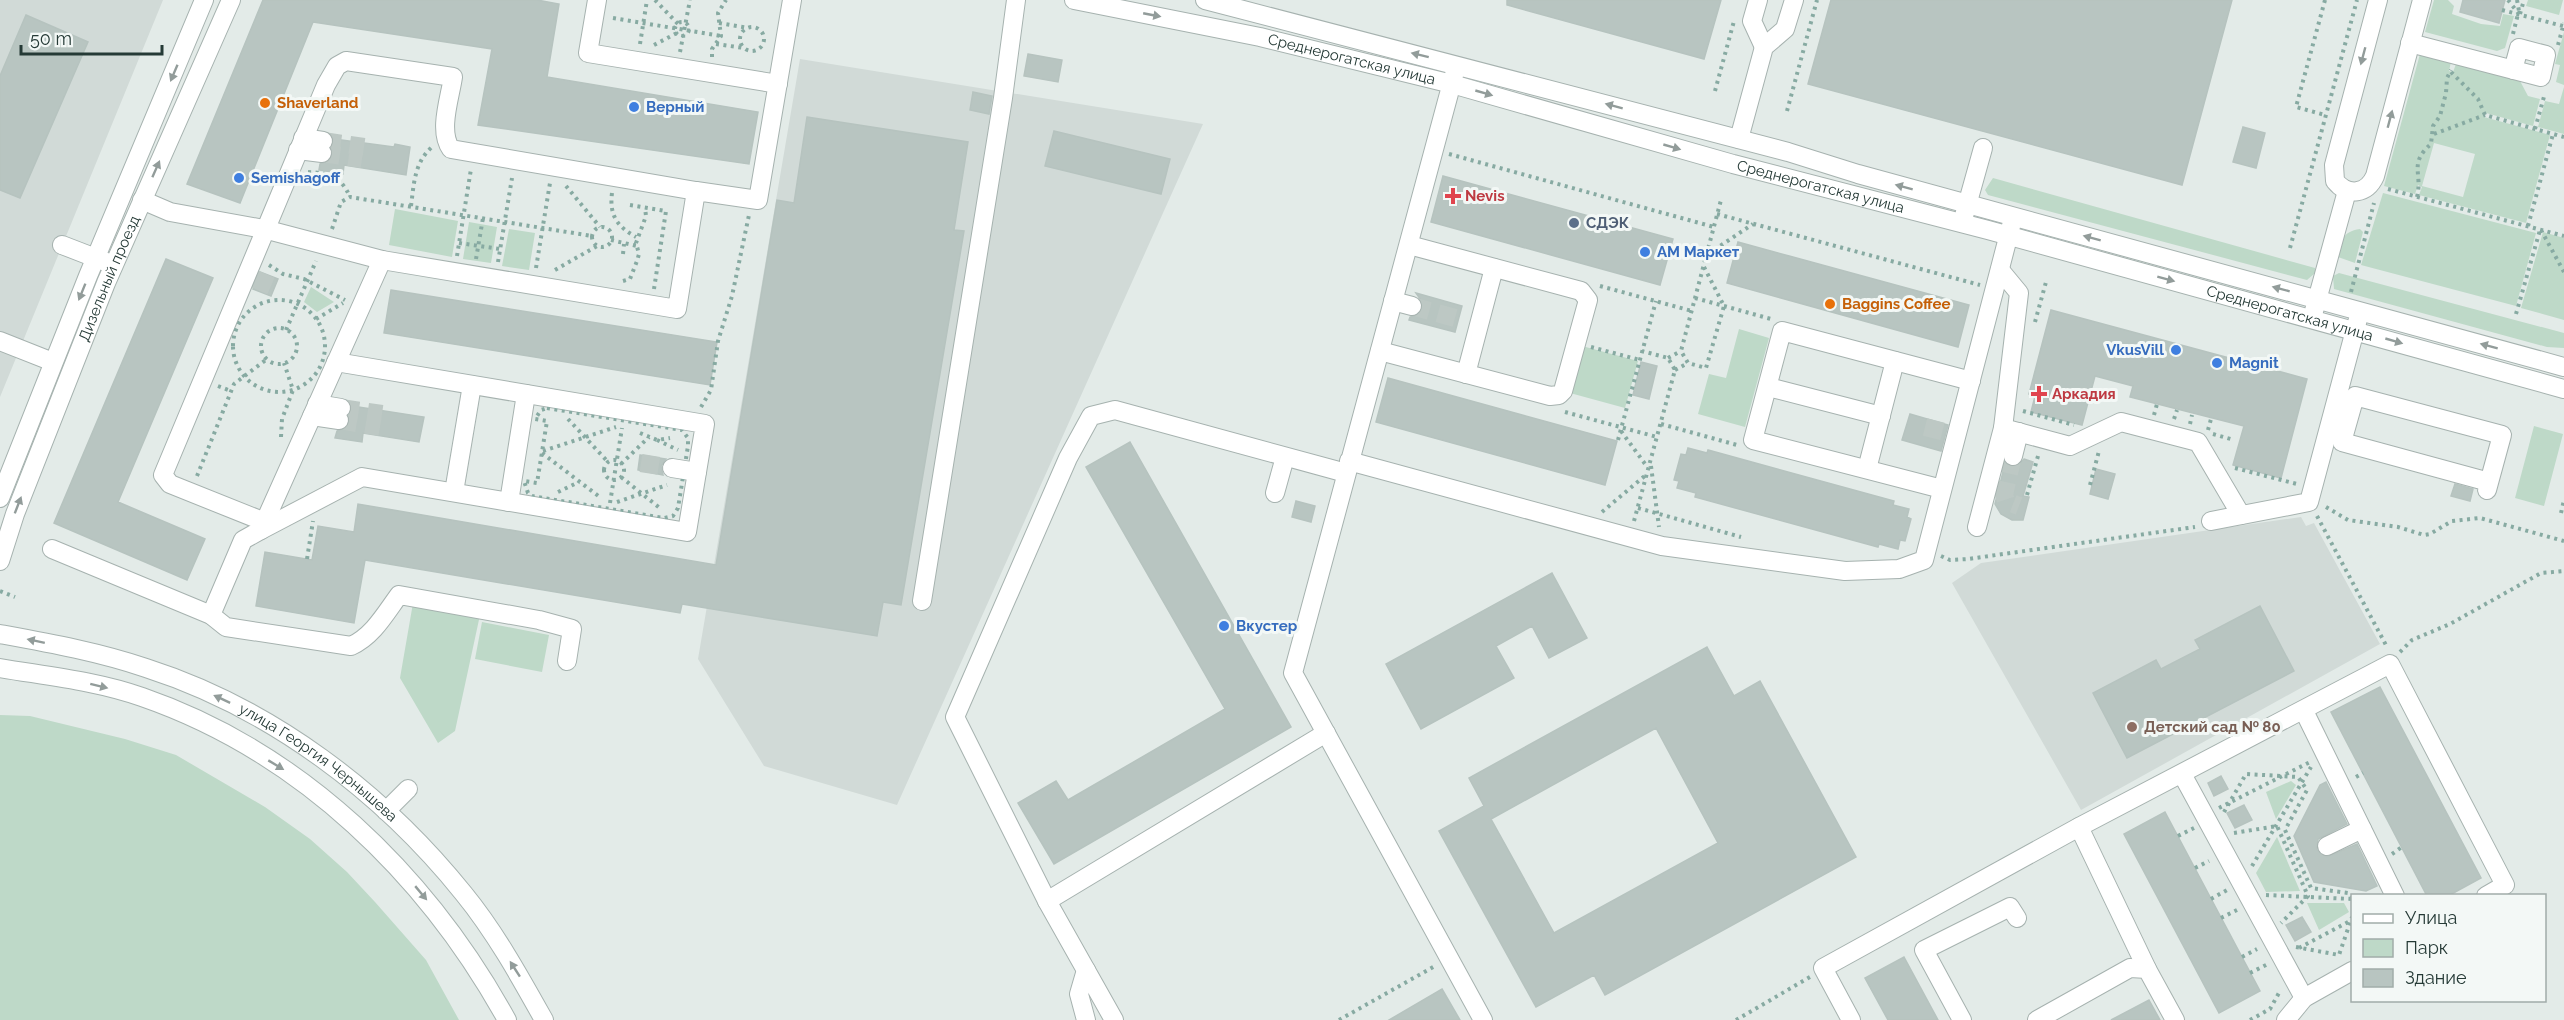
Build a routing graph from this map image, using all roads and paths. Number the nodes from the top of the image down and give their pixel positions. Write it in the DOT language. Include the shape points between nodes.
graph roads {
  1 [pos="204,0"];
  2 [pos="231,0"];
  3 [pos="597,0"];
  4 [pos="647,0"];
  5 [pos="654,0"];
  6 [pos="690,0"];
  7 [pos="726,0"];
  8 [pos="792,0"];
  9 [pos="1016,0"];
  10 [pos="1074,0"];
  11 [pos="1205,0"];
  12 [pos="1758,0"];
  13 [pos="1794,0"];
  14 [pos="1817,0"];
  15 [pos="2325,0"];
  16 [pos="2357,0"];
  17 [pos="2378,0"];
  18 [pos="2422,0"];
  19 [pos="2508,0"];
  20 [pos="2517,0"];
  21 [pos="2524,0"];
  22 [pos="2502,10"];
  23 [pos="1737,11"];
  24 [pos="2520,15"];
  25 [pos="613,18"];
  26 [pos="644,23"];
  27 [pos="686,23"];
  28 [pos="719,23"];
  29 [pos="2563,26"];
  30 [pos="677,28"];
  31 [pos="748,28"];
  32 [pos="687,30"];
  33 [pos="683,36"];
  34 [pos="721,36"];
  35 [pos="2410,43"];
  36 [pos="716,44"];
  37 [pos="1764,47"];
  38 [pos="745,48"];
  39 [pos="638,57"];
  40 [pos="2453,63"];
  41 [pos="1456,64"];
  42 [pos="678,67"];
  43 [pos="718,74"];
  44 [pos="778,84"];
  45 [pos="1452,84"];
  46 [pos="2543,84"];
  47 [pos="1715,91"];
  48 [pos="1786,111"];
  49 [pos="2325,115"];
  50 [pos="2485,115"];
  51 [pos="2434,134"];
  52 [pos="2553,134"];
  53 [pos="2564,137"];
  54 [pos="1739,139"];
  55 [pos="437,143"];
  56 [pos="301,144"];
  57 [pos="322,147"];
  58 [pos="1983,148"];
  59 [pos="473,153"];
  60 [pos="1445,153"];
  61 [pos="513,171"];
  62 [pos="304,173"];
  63 [pos="551,177"];
  64 [pos="560,178"];
  65 [pos="612,186"];
  66 [pos="2381,188"];
  67 [pos="696,191"];
  68 [pos="2346,191"];
  69 [pos="350,196"];
  70 [pos="2417,197"];
  71 [pos="753,199"];
  72 [pos="142,200"];
  73 [pos="1721,200"];
  74 [pos="1968,204"];
  75 [pos="630,205"];
  76 [pos="411,206"];
  77 [pos="645,208"];
  78 [pos="1717,214"];
  79 [pos="463,215"];
  80 [pos="2014,216"];
  81 [pos="483,218"];
  82 [pos="504,221"];
  83 [pos="1962,223"];
  84 [pos="1753,224"];
  85 [pos="617,225"];
  86 [pos="2528,226"];
  87 [pos="600,227"];
  88 [pos="1714,227"];
  89 [pos="543,228"];
  90 [pos="264,229"];
  91 [pos="321,230"];
  92 [pos="2540,230"];
  93 [pos="610,232"];
  94 [pos="592,236"];
  95 [pos="2009,236"];
  96 [pos="2564,236"];
  97 [pos="638,237"];
  98 [pos="611,240"];
  99 [pos="459,243"];
  100 [pos="624,244"];
  101 [pos="63,245"];
  102 [pos="1409,245"];
  103 [pos="478,246"];
  104 [pos="597,246"];
  105 [pos="637,246"];
  106 [pos="2290,248"];
  107 [pos="500,249"];
  108 [pos="320,252"];
  109 [pos="623,254"];
  110 [pos="1707,254"];
  111 [pos="96,258"];
  112 [pos="382,260"];
  113 [pos="266,263"];
  114 [pos="114,265"];
  115 [pos="1704,267"];
  116 [pos="455,268"];
  117 [pos="1494,268"];
  118 [pos="2000,270"];
  119 [pos="496,271"];
  120 [pos="2564,272"];
  121 [pos="550,273"];
  122 [pos="535,277"];
  123 [pos="308,280"];
  124 [pos="619,282"];
  125 [pos="2046,282"];
  126 [pos="1995,289"];
  127 [pos="653,297"];
  128 [pos="2318,299"];
  129 [pos="347,301"];
  130 [pos="1393,301"];
  131 [pos="1656,301"];
  132 [pos="353,302"];
  133 [pos="298,304"];
  134 [pos="1412,306"];
  135 [pos="2361,311"];
  136 [pos="2516,314"];
  137 [pos="237,317"];
  138 [pos="316,319"];
  139 [pos="2312,319"];
  140 [pos="2035,325"];
  141 [pos="286,330"];
  142 [pos="2355,330"];
  143 [pos="229,338"];
  144 [pos="0,341"];
  145 [pos="1577,343"];
  146 [pos="1380,351"];
  147 [pos="1642,351"];
  148 [pos="1681,351"];
  149 [pos="334,356"];
  150 [pos="267,358"];
  151 [pos="1668,358"];
  152 [pos="1640,360"];
  153 [pos="1895,361"];
  154 [pos="53,362"];
  155 [pos="284,363"];
  156 [pos="1688,363"];
  157 [pos="2564,367"];
  158 [pos="1675,370"];
  159 [pos="1466,374"];
  160 [pos="244,376"];
  161 [pos="319,379"];
  162 [pos="212,381"];
  163 [pos="1971,381"];
  164 [pos="471,385"];
  165 [pos="1776,389"];
  166 [pos="2564,389"];
  167 [pos="293,390"];
  168 [pos="231,391"];
  169 [pos="526,394"];
  170 [pos="2018,407"];
  171 [pos="1554,408"];
  172 [pos="315,410"];
  173 [pos="560,410"];
  174 [pos="340,414"];
  175 [pos="2144,415"];
  176 [pos="1881,416"];
  177 [pos="624,418"];
  178 [pos="535,419"];
  179 [pos="2211,419"];
  180 [pos="2163,420"];
  181 [pos="2173,423"];
  182 [pos="1661,424"];
  183 [pos="2081,427"];
  184 [pos="1621,428"];
  185 [pos="690,429"];
  186 [pos="2011,430"];
  187 [pos="2208,433"];
  188 [pos="1657,436"];
  189 [pos="585,437"];
  190 [pos="649,437"];
  191 [pos="657,440"];
  192 [pos="1618,440"];
  193 [pos="2234,440"];
  194 [pos="2212,441"];
  195 [pos="281,442"];
  196 [pos="1739,446"];
  197 [pos="542,452"];
  198 [pos="687,454"];
  199 [pos="2013,456"];
  200 [pos="1285,457"];
  201 [pos="608,462"];
  202 [pos="619,462"];
  203 [pos="1657,466"];
  204 [pos="2226,466"];
  205 [pos="1348,467"];
  206 [pos="1867,469"];
  207 [pos="1649,472"];
  208 [pos="621,477"];
  209 [pos="680,477"];
  210 [pos="613,480"];
  211 [pos="524,481"];
  212 [pos="579,482"];
  213 [pos="2488,486"];
  214 [pos="1942,489"];
  215 [pos="190,492"];
  216 [pos="454,492"];
  217 [pos="642,494"];
  218 [pos="1275,494"];
  219 [pos="2306,495"];
  220 [pos="0,498"];
  221 [pos="544,498"];
  222 [pos="2564,500"];
  223 [pos="509,502"];
  224 [pos="1638,508"];
  225 [pos="608,512"];
  226 [pos="1602,513"];
  227 [pos="2560,513"];
  228 [pos="1657,514"];
  229 [pos="2241,515"];
  230 [pos="671,517"];
  231 [pos="2211,521"];
  232 [pos="305,522"];
  233 [pos="263,526"];
  234 [pos="1977,527"];
  235 [pos="1630,538"];
  236 [pos="1744,538"];
  237 [pos="2564,542"];
  238 [pos="1662,546"];
  239 [pos="52,549"];
  240 [pos="1934,554"];
  241 [pos="307,559"];
  242 [pos="0,561"];
  243 [pos="2564,571"];
  244 [pos="0,591"];
  245 [pos="15,597"];
  246 [pos="922,601"];
  247 [pos="211,615"];
  248 [pos="0,634"];
  249 [pos="567,661"];
  250 [pos="2390,664"];
  251 [pos="0,668"];
  252 [pos="2304,711"];
  253 [pos="1326,733"];
  254 [pos="2182,774"];
  255 [pos="2282,776"];
  256 [pos="2302,783"];
  257 [pos="408,789"];
  258 [pos="2229,802"];
  259 [pos="386,811"];
  260 [pos="2277,826"];
  261 [pos="2079,827"];
  262 [pos="2364,833"];
  263 [pos="2236,842"];
  264 [pos="2329,850"];
  265 [pos="2245,861"];
  266 [pos="2236,886"];
  267 [pos="2394,894"];
  268 [pos="2489,894"];
  269 [pos="2308,896"];
  270 [pos="2351,897"];
  271 [pos="2211,899"];
  272 [pos="2351,899"];
  273 [pos="1047,900"];
  274 [pos="2245,905"];
  275 [pos="2268,905"];
  276 [pos="2273,915"];
  277 [pos="2017,918"];
  278 [pos="2221,918"];
  279 [pos="1910,920"];
  280 [pos="2351,920"];
  281 [pos="2351,922"];
  282 [pos="2266,945"];
  283 [pos="2288,946"];
  284 [pos="2299,948"];
  285 [pos="1924,950"];
  286 [pos="2293,951"];
  287 [pos="2242,957"];
  288 [pos="1449,958"];
  289 [pos="2274,962"];
  290 [pos="1823,968"];
  291 [pos="2147,969"];
  292 [pos="1086,970"];
  293 [pos="2351,972"];
  294 [pos="2250,973"];
  295 [pos="2304,998"];
  296 [pos="507,1020"];
  297 [pos="544,1020"];
  298 [pos="1086,1020"];
  299 [pos="1114,1020"];
  300 [pos="1339,1020"];
  301 [pos="1483,1020"];
  302 [pos="1736,1020"];
  303 [pos="1851,1020"];
  304 [pos="1962,1020"];
  305 [pos="2037,1020"];
  306 [pos="2175,1020"];
  307 [pos="2286,1020"];
  1 -- 111 [label="street, Дизельный проезд, one-way"];
  72 -- 2 [label="street, Дизельный проезд, one-way"];
  3 -- 39 [label="street" via="588,53"];
  4 -- 26 [label="path"];
  5 -- 30 [label="path"];
  6 -- 27 [label="path"];
  7 -- 28 [label="path" via="718,13"];
  8 -- 44 [label="street"];
  9 -- 246 [label="street" via="1002,110"];
  10 -- 45 [label="street, Среднерогатская улица, one-way" via="1260,37"];
  41 -- 11 [label="street, Среднерогатская улица, one-way"];
  12 -- 37 [label="street" via="1752,21"];
  13 -- 37 [label="street" via="1785,29"];
  14 -- 48 [label="path"];
  15 -- 49 [label="path" via="2296,107"];
  16 -- 49 [label="path"];
  17 -- 68 [label="street, one-way" via="2334,165 2336,181"];
  18 -- 35 [label="street"];
  19 -- 24 [label="path"];
  20 -- 24 [label="path"];
  21 -- 24 [label="path"];
  22 -- 24 [label="path"];
  23 -- 47 [label="path"];
  24 -- 29 [label="path"];
  25 -- 26 [label="path"];
  26 -- 30 [label="path"];
  26 -- 39 [label="path"];
  27 -- 30 [label="path"];
  27 -- 32 [label="path"];
  28 -- 31 [label="path"];
  28 -- 34 [label="path"];
  30 -- 32 [label="path"];
  30 -- 33 [label="path"];
  30 -- 39 [label="path"];
  31 -- 38 [label="path" via="740,37"];
  31 -- 38 [label="path" via="759,30 764,39 759,49"];
  32 -- 33 [label="path"];
  32 -- 34 [label="path"];
  33 -- 42 [label="path"];
  34 -- 36 [label="path"];
  35 -- 40 [label="street"];
  68 -- 35 [label="street, one-way" via="2366,188 2375,176"];
  36 -- 38 [label="path"];
  36 -- 43 [label="path" via="712,58"];
  37 -- 54 [label="street"];
  39 -- 42 [label="street"];
  40 -- 46 [label="street" via="2513,70"];
  40 -- 50 [label="path"];
  40 -- 51 [label="path" via="2440,116 2433,126"];
  41 -- 45 [label="street"];
  54 -- 41 [label="street, Среднерогатская улица, one-way"];
  42 -- 43 [label="street"];
  43 -- 44 [label="street"];
  44 -- 71 [label="street" via="758,200"];
  45 -- 83 [label="street, Среднерогатская улица, one-way" via="1781,177"];
  45 -- 102 [label="street"];
  49 -- 106 [label="path"];
  50 -- 51 [label="path"];
  50 -- 52 [label="path"];
  51 -- 70 [label="path" via="2416,165 2420,183"];
  52 -- 53 [label="path"];
  52 -- 86 [label="path"];
  74 -- 54 [label="street, Среднерогатская улица, one-way"];
  55 -- 76 [label="path" via="416,169"];
  56 -- 57 [label="street"];
  56 -- 59 [label="street" via="331,75 346,61 453,77 444,132 447,144 450,150"];
  56 -- 90 [label="street"];
  58 -- 74 [label="street"];
  59 -- 67 [label="street"];
  59 -- 79 [label="path"];
  60 -- 88 [label="path"];
  61 -- 82 [label="path"];
  62 -- 69 [label="path" via="337,177"];
  63 -- 89 [label="path"];
  64 -- 87 [label="path"];
  65 -- 85 [label="path" via="611,208"];
  66 -- 70 [label="path"];
  67 -- 71 [label="street"];
  67 -- 116 [label="street" via="677,309"];
  68 -- 128 [label="street"];
  69 -- 76 [label="path"];
  69 -- 91 [label="path" via="341,202 331,233"];
  70 -- 86 [label="path"];
  71 -- 185 [label="path" via="718,341 711,390"];
  72 -- 90 [label="street" via="170,212"];
  72 -- 114 [label="street, Дизельный проезд"];
  73 -- 78 [label="path"];
  74 -- 80 [label="street, Среднерогатская улица"];
  74 -- 83 [label="street"];
  75 -- 77 [label="path"];
  76 -- 79 [label="path"];
  77 -- 97 [label="path"];
  77 -- 127 [label="path" via="666,211"];
  78 -- 84 [label="path"];
  78 -- 88 [label="path"];
  79 -- 81 [label="path"];
  79 -- 99 [label="path"];
  80 -- 95 [label="street"];
  128 -- 80 [label="street, Среднерогатская улица, one-way"];
  81 -- 82 [label="path"];
  81 -- 103 [label="path"];
  82 -- 89 [label="path"];
  82 -- 107 [label="path"];
  83 -- 95 [label="street, Среднерогатская улица"];
  84 -- 110 [label="path"];
  84 -- 126 [label="path"];
  85 -- 93 [label="path"];
  85 -- 97 [label="path"];
  86 -- 92 [label="path"];
  87 -- 93 [label="path"];
  87 -- 94 [label="path"];
  88 -- 110 [label="path"];
  89 -- 94 [label="path"];
  89 -- 122 [label="path"];
  90 -- 112 [label="street"];
  90 -- 215 [label="street" via="250,277 163,475 166,482"];
  92 -- 96 [label="path"];
  92 -- 120 [label="path"];
  92 -- 136 [label="path"];
  93 -- 98 [label="path"];
  94 -- 104 [label="path"];
  95 -- 118 [label="street"];
  95 -- 139 [label="street, Среднерогатская улица, one-way"];
  97 -- 105 [label="path"];
  98 -- 100 [label="path"];
  98 -- 104 [label="path" via="605,247"];
  99 -- 103 [label="path"];
  99 -- 116 [label="path"];
  100 -- 105 [label="path"];
  100 -- 109 [label="path"];
  101 -- 111 [label="street"];
  102 -- 117 [label="street"];
  102 -- 130 [label="street"];
  103 -- 107 [label="path"];
  103 -- 116 [label="path" via="475,267"];
  104 -- 121 [label="path"];
  105 -- 124 [label="path" via="639,254 633,274"];
  107 -- 119 [label="path"];
  108 -- 123 [label="path"];
  110 -- 115 [label="path"];
  111 -- 114 [label="street"];
  111 -- 154 [label="street, Дизельный проезд, one-way"];
  112 -- 116 [label="street"];
  112 -- 149 [label="street"];
  113 -- 123 [label="path" via="283,274"];
  242 -- 114 [label="street, Дизельный проезд, one-way"];
  115 -- 148 [label="path"];
  115 -- 156 [label="path" via="1724,306 1707,368"];
  117 -- 145 [label="street" via="1586,295"];
  117 -- 159 [label="street"];
  118 -- 126 [label="street"];
  118 -- 186 [label="street" via="2019,293"];
  123 -- 129 [label="path" via="323,293"];
  123 -- 133 [label="path"];
  125 -- 140 [label="path"];
  126 -- 163 [label="street"];
  128 -- 135 [label="street, Среднерогатская улица"];
  128 -- 139 [label="street"];
  129 -- 132 [label="path"];
  129 -- 138 [label="path"];
  130 -- 134 [label="street"];
  130 -- 146 [label="street"];
  131 -- 147 [label="path"];
  133 -- 138 [label="path" via="309,308"];
  133 -- 141 [label="path"];
  133 -- 160 [label="path" via="267,302 242,320 233,348"];
  135 -- 142 [label="street"];
  157 -- 135 [label="street, Среднерогатская улица, one-way"];
  137 -- 143 [label="path"];
  138 -- 167 [label="path" via="324,341 322,362 310,379"];
  139 -- 142 [label="street, Среднерогатская улица"];
  141 -- 150 [label="path" via="273,329 264,338 262,350"];
  141 -- 155 [label="path" via="293,335 297,347 292,358"];
  142 -- 166 [label="street, Среднерогатская улица, one-way"];
  142 -- 219 [label="street"];
  144 -- 154 [label="street"];
  145 -- 152 [label="path"];
  145 -- 159 [label="street" via="1563,391 1558,395"];
  146 -- 159 [label="street"];
  146 -- 205 [label="street"];
  147 -- 151 [label="path"];
  147 -- 152 [label="path"];
  148 -- 151 [label="path"];
  148 -- 156 [label="path"];
  149 -- 161 [label="path"];
  149 -- 164 [label="street"];
  149 -- 172 [label="street"];
  150 -- 155 [label="path" via="273,363"];
  150 -- 160 [label="path"];
  151 -- 158 [label="path"];
  152 -- 184 [label="path"];
  153 -- 163 [label="street"];
  153 -- 176 [label="street"];
  153 -- 206 [label="street" via="1782,331 1753,440"];
  154 -- 220 [label="street, Дизельный проезд"];
  155 -- 167 [label="path"];
  156 -- 158 [label="path"];
  158 -- 182 [label="path"];
  160 -- 167 [label="path" via="264,389"];
  160 -- 168 [label="path"];
  162 -- 168 [label="path"];
  163 -- 214 [label="street" via="1952,437"];
  164 -- 169 [label="street"];
  164 -- 216 [label="street"];
  165 -- 176 [label="street"];
  167 -- 195 [label="path" via="282,419"];
  168 -- 215 [label="path"];
  169 -- 177 [label="street"];
  169 -- 223 [label="street"];
  170 -- 183 [label="path"];
  171 -- 184 [label="path"];
  172 -- 174 [label="street"];
  172 -- 233 [label="street"];
  173 -- 189 [label="path"];
  175 -- 180 [label="path"];
  176 -- 206 [label="street"];
  177 -- 185 [label="street"];
  177 -- 189 [label="path"];
  177 -- 190 [label="path"];
  177 -- 202 [label="path"];
  178 -- 197 [label="path" via="547,421"];
  179 -- 187 [label="path"];
  181 -- 187 [label="path"];
  182 -- 188 [label="path"];
  182 -- 196 [label="path"];
  184 -- 188 [label="path"];
  184 -- 192 [label="path"];
  184 -- 207 [label="path"];
  185 -- 191 [label="path"];
  185 -- 209 [label="street" via="705,424"];
  186 -- 199 [label="street"];
  186 -- 229 [label="street" via="2070,446 2121,422 2198,442"];
  186 -- 234 [label="street"];
  187 -- 193 [label="path"];
  187 -- 194 [label="path"];
  188 -- 207 [label="path"];
  189 -- 197 [label="path"];
  189 -- 201 [label="path"];
  190 -- 191 [label="path"];
  190 -- 202 [label="path"];
  191 -- 198 [label="path"];
  197 -- 211 [label="path" via="537,483"];
  197 -- 212 [label="path"];
  200 -- 205 [label="street"];
  200 -- 218 [label="street"];
  200 -- 273 [label="street" via="1115,410 1091,416 1068,458 955,717"];
  201 -- 202 [label="path"];
  201 -- 210 [label="path" via="604,472"];
  202 -- 208 [label="path"];
  202 -- 210 [label="path"];
  203 -- 207 [label="path"];
  204 -- 219 [label="path"];
  205 -- 235 [label="street"];
  205 -- 253 [label="street" via="1293,673"];
  206 -- 214 [label="street"];
  207 -- 224 [label="path"];
  207 -- 226 [label="path"];
  207 -- 228 [label="path"];
  208 -- 210 [label="path"];
  208 -- 217 [label="path"];
  209 -- 217 [label="path"];
  209 -- 225 [label="street" via="687,532"];
  210 -- 225 [label="path"];
  212 -- 221 [label="path"];
  212 -- 225 [label="path"];
  213 -- 213 [label="street" via="2502,435 2355,396 2342,442"];
  214 -- 238 [label="street" via="1924,560 1899,569 1845,571"];
  215 -- 233 [label="street"];
  216 -- 223 [label="street"];
  216 -- 233 [label="street" via="362,477"];
  217 -- 225 [label="path"];
  217 -- 230 [label="path"];
  219 -- 229 [label="street" via="2294,507"];
  219 -- 237 [label="path" via="2348,520 2398,527 2424,536 2452,521 2480,518"];
  219 -- 250 [label="path" via="2387,646"];
  222 -- 227 [label="path"];
  223 -- 225 [label="street"];
  224 -- 228 [label="path"];
  224 -- 235 [label="path"];
  228 -- 236 [label="path"];
  228 -- 238 [label="path"];
  229 -- 231 [label="street"];
  231 -- 240 [label="path" via="2189,528 1968,559 1950,560"];
  232 -- 241 [label="path" via="314,517"];
  233 -- 247 [label="street" via="243,540"];
  235 -- 238 [label="street"];
  239 -- 247 [label="street"];
  243 -- 250 [label="path" via="2541,573 2450,624 2412,640"];
  244 -- 245 [label="path"];
  247 -- 249 [label="street" via="226,627 351,646 372,632 399,595 572,628"];
  259 -- 248 [label="street, улица Георгия Чернышева, one-way" via="332,765 227,701 145,667"];
  250 -- 252 [label="street"];
  250 -- 268 [label="street" via="2505,885"];
  251 -- 296 [label="street, улица Георгия Чернышева, one-way" via="141,696 238,741 287,771 342,813 398,866 464,949"];
  252 -- 254 [label="street"];
  252 -- 262 [label="street"];
  253 -- 273 [label="street"];
  253 -- 288 [label="street"];
  254 -- 261 [label="street"];
  254 -- 295 [label="street"];
  255 -- 256 [label="path" via="2298,777"];
  255 -- 256 [label="path" via="2316,759"];
  255 -- 258 [label="path"];
  255 -- 258 [label="path" via="2246,774"];
  256 -- 260 [label="path"];
  256 -- 270 [label="path" via="2307,790 2285,830 2311,888 2348,892"];
  257 -- 259 [label="street"];
  258 -- 258 [label="path" via="2216,810 2221,816"];
  297 -- 259 [label="street, улица Георгия Чернышева, one-way" via="465,895"];
  260 -- 263 [label="path" via="2229,833"];
  260 -- 265 [label="path" via="2250,870"];
  260 -- 269 [label="path"];
  261 -- 279 [label="street"];
  261 -- 291 [label="street"];
  262 -- 264 [label="street"];
  262 -- 267 [label="street"];
  266 -- 271 [label="path"];
  269 -- 272 [label="path"];
  269 -- 275 [label="path" via="2262,895"];
  269 -- 276 [label="path" via="2278,926"];
  273 -- 292 [label="street"];
  274 -- 278 [label="path"];
  277 -- 285 [label="street" via="2010,907"];
  279 -- 285 [label="street"];
  279 -- 290 [label="street"];
  280 -- 284 [label="path"];
  281 -- 284 [label="path" via="2339,955"];
  282 -- 287 [label="path"];
  283 -- 284 [label="path"];
  284 -- 286 [label="path"];
  285 -- 304 [label="street"];
  288 -- 300 [label="path"];
  288 -- 301 [label="street"];
  289 -- 294 [label="path"];
  290 -- 302 [label="path"];
  290 -- 303 [label="street"];
  291 -- 305 [label="street" via="2130,968"];
  291 -- 306 [label="street"];
  292 -- 298 [label="street" via="1079,994"];
  292 -- 299 [label="street"];
  293 -- 295 [label="street"];
  295 -- 307 [label="street"];
}
